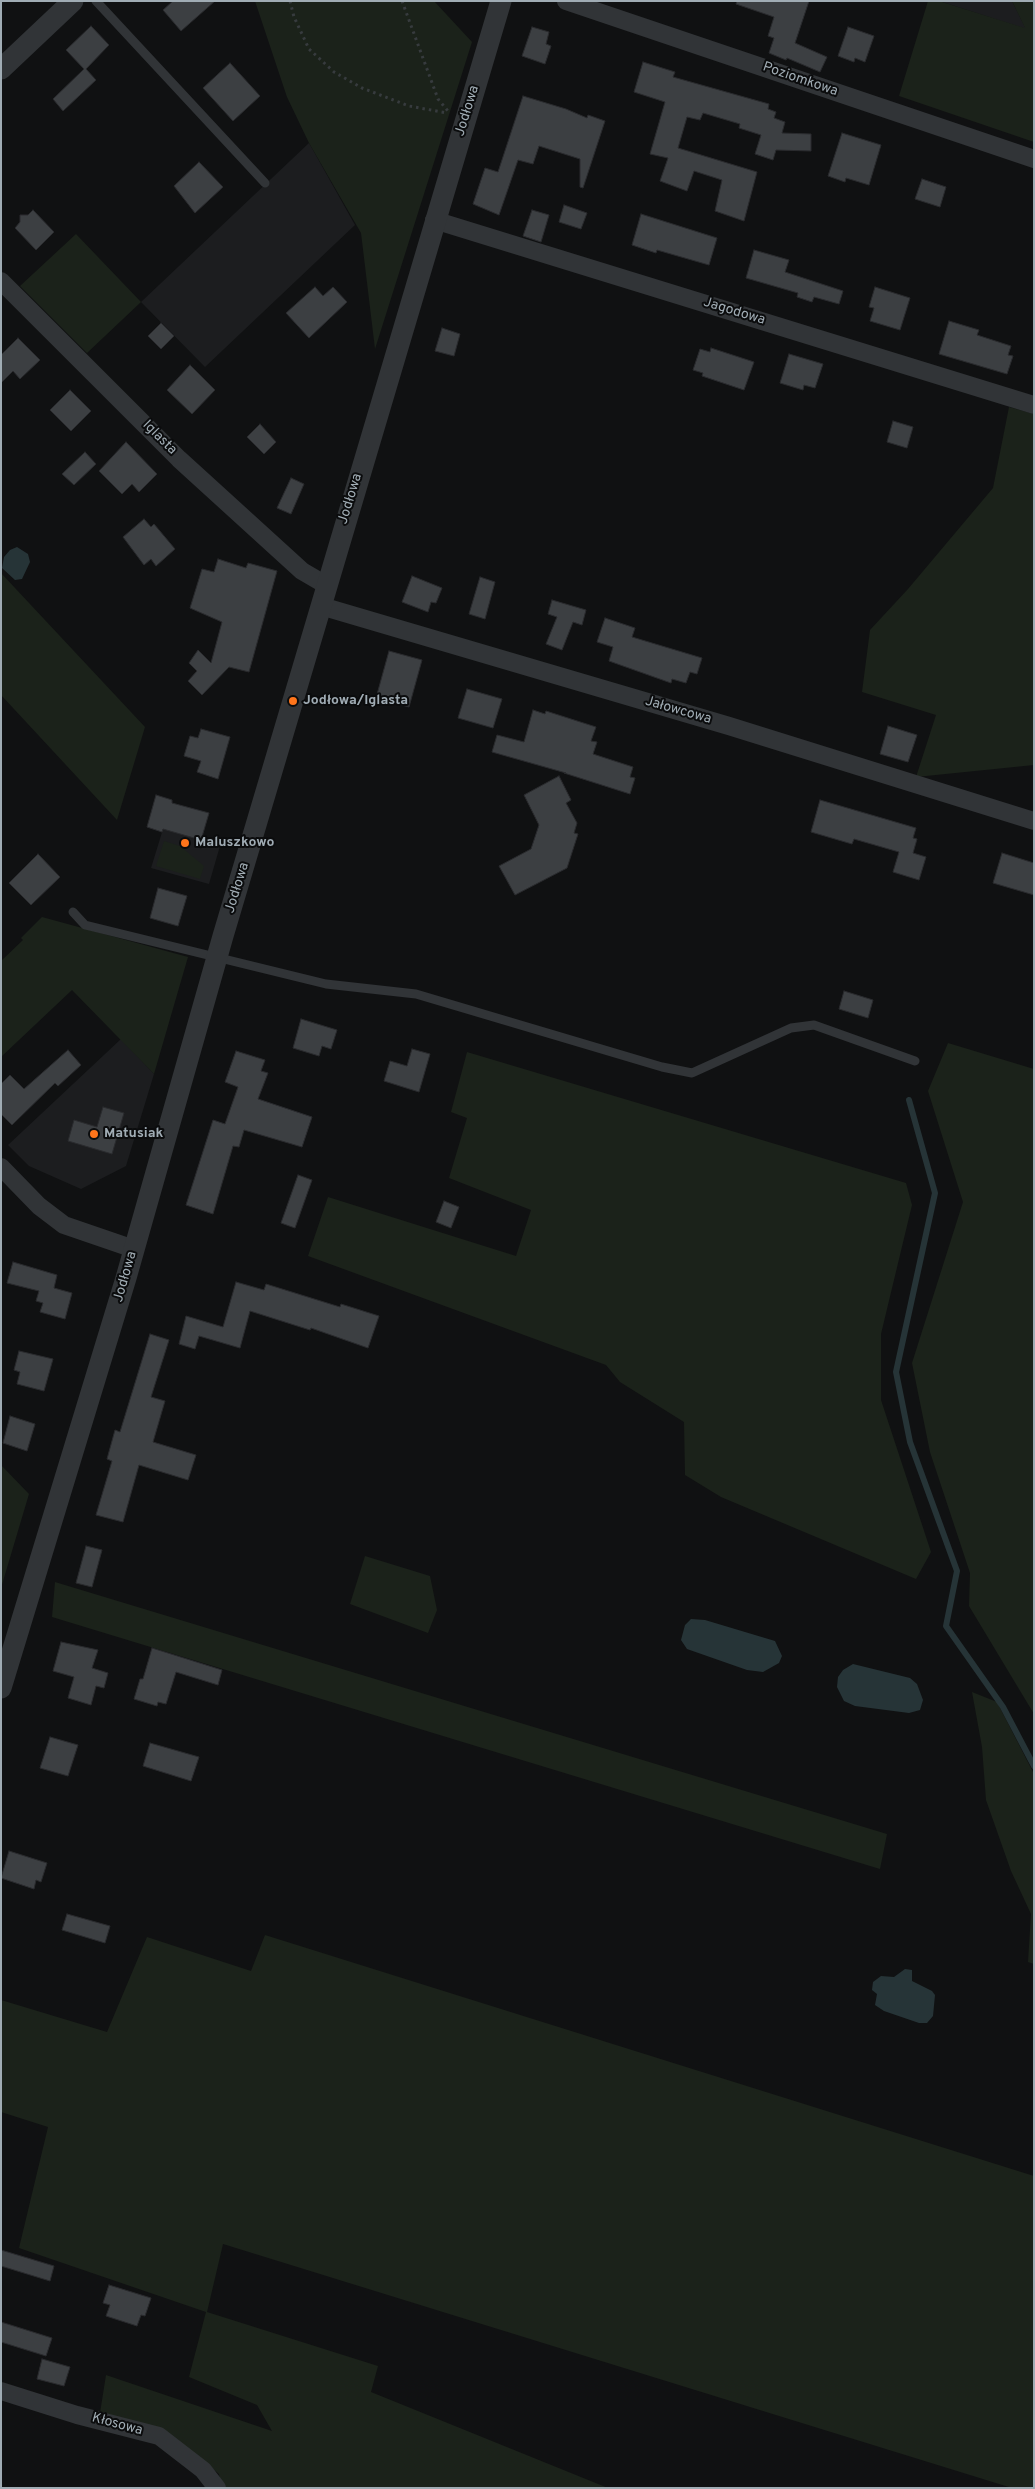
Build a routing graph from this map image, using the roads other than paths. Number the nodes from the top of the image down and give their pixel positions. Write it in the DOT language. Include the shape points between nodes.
graph roads {
  1 [pos="73,1"];
  2 [pos="96,1"];
  3 [pos="501,1"];
  4 [pos="566,1"];
  5 [pos="1,68"];
  6 [pos="1034,159"];
  7 [pos="265,183"];
  8 [pos="434,220"];
  9 [pos="1,280"];
  10 [pos="1034,405"];
  11 [pos="326,584"];
  12 [pos="321,606"];
  13 [pos="1034,821"];
  14 [pos="73,912"];
  15 [pos="217,956"];
  16 [pos="915,1061"];
  17 [pos="1,1167"];
  18 [pos="134,1249"];
  19 [pos="1,1688"];
  20 [pos="1,2391"];
  21 [pos="217,2488"];
  1 -- 5 [label="street"];
  2 -- 7 [label="lane"];
  3 -- 8 [label="street, Jodłowa"];
  4 -- 6 [label="street, Poziomkowa"];
  8 -- 10 [label="street, Jagodowa"];
  8 -- 11 [label="street, Jodłowa"];
  9 -- 11 [label="street, Iglasta" via="179,459 302,571"];
  11 -- 12 [label="street, Jodłowa"];
  12 -- 13 [label="street, Jałowcowa" via="738,729"];
  12 -- 15 [label="street, Jodłowa"];
  14 -- 15 [label="lane" via="85,925"];
  15 -- 16 [label="lane" via="326,984 416,994 662,1067 692,1072 791,1028 814,1025"];
  15 -- 18 [label="street, Jodłowa"];
  17 -- 18 [label="street" via="39,1206 64,1225"];
  18 -- 19 [label="street, Jodłowa"];
  20 -- 21 [label="street, Kłosowa" via="159,2436 203,2470"];
}
